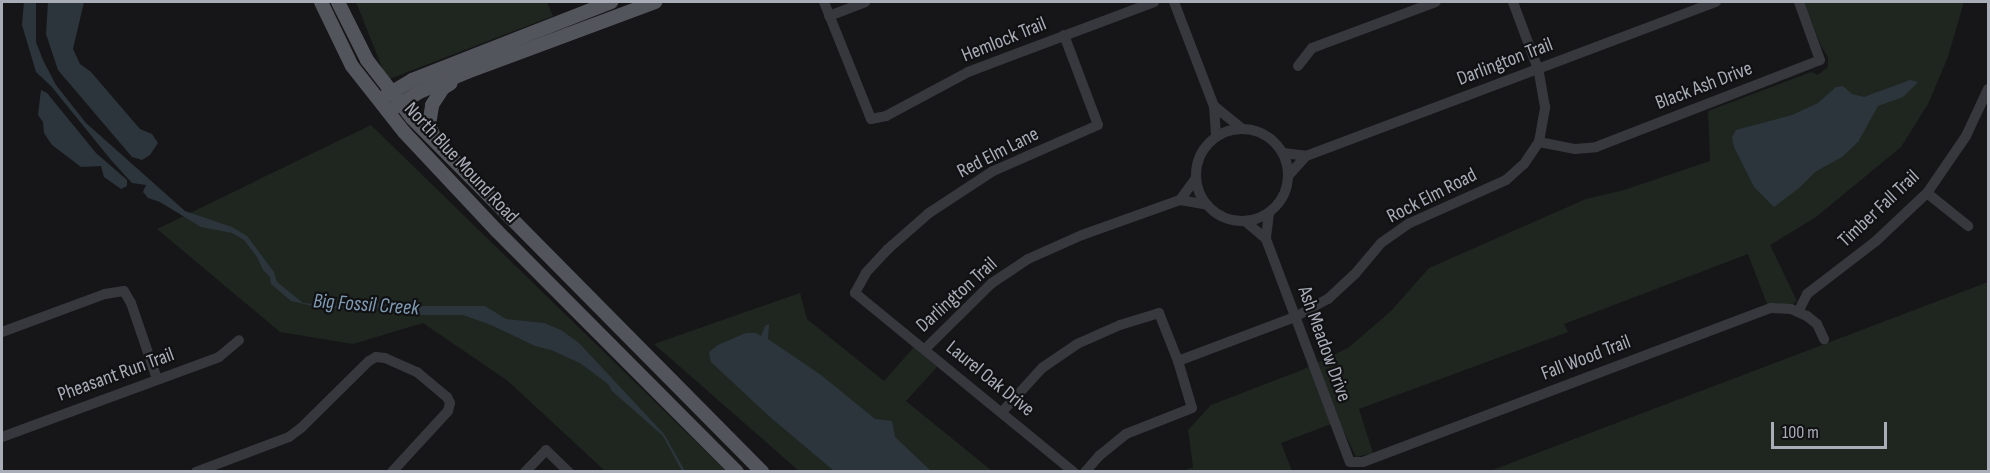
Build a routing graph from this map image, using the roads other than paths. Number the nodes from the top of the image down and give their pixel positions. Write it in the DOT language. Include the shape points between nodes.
graph roads {
  1 [pos="321,2"];
  2 [pos="338,2"];
  3 [pos="611,2"];
  4 [pos="653,2"];
  5 [pos="824,2"];
  6 [pos="865,2"];
  7 [pos="1154,2"];
  8 [pos="1174,2"];
  9 [pos="1436,2"];
  10 [pos="1513,2"];
  11 [pos="1716,2"];
  12 [pos="1799,2"];
  13 [pos="829,16"];
  14 [pos="1064,35"];
  15 [pos="1298,66"];
  16 [pos="1538,69"];
  17 [pos="467,72"];
  18 [pos="390,93"];
  19 [pos="1988,93"];
  20 [pos="377,101"];
  21 [pos="399,104"];
  22 [pos="1214,106"];
  23 [pos="387,112"];
  24 [pos="1242,129"];
  25 [pos="1216,137"];
  26 [pos="1539,142"];
  27 [pos="439,149"];
  28 [pos="1283,153"];
  29 [pos="1306,156"];
  30 [pos="1289,175"];
  31 [pos="1196,178"];
  32 [pos="1928,194"];
  33 [pos="1180,200"];
  34 [pos="1207,205"];
  35 [pos="1269,213"];
  36 [pos="1246,222"];
  37 [pos="1968,226"];
  38 [pos="1266,239"];
  39 [pos="855,293"];
  40 [pos="1798,312"];
  41 [pos="1295,317"];
  42 [pos="612,321"];
  43 [pos="2,332"];
  44 [pos="598,333"];
  45 [pos="1824,339"];
  46 [pos="239,340"];
  47 [pos="924,349"];
  48 [pos="1178,361"];
  49 [pos="158,379"];
  50 [pos="1002,411"];
  51 [pos="2,438"];
  52 [pos="1350,462"];
  53 [pos="196,471"];
  54 [pos="392,471"];
  55 [pos="525,471"];
  56 [pos="569,471"];
  57 [pos="737,471"];
  58 [pos="762,471"];
  59 [pos="1074,471"];
  60 [pos="1085,471"];
  1 -- 20 [label="main road, North Blue Mound Road" via="352,66"];
  2 -- 18 [label="main road, North Blue Mound Road" via="367,60"];
  3 -- 18 [label="main road" via="412,80"];
  4 -- 17 [label="main road"];
  5 -- 13 [label="street"];
  6 -- 13 [label="street"];
  7 -- 14 [label="street, Hemlock Trail"];
  8 -- 22 [label="street"];
  9 -- 15 [label="street" via="1312,48"];
  10 -- 16 [label="street, Rock Elm Road"];
  11 -- 16 [label="street, Darlington Trail"];
  12 -- 26 [label="street, Black Ash Drive" via="1820,60 1596,147 1575,149"];
  13 -- 14 [label="street, Hemlock Trail" via="871,119 886,116 968,72"];
  14 -- 39 [label="street, Red Elm Lane" via="1098,125 993,171 929,213 888,249 866,273"];
  16 -- 26 [label="street, Rock Elm Road" via="1545,107"];
  16 -- 29 [label="street, Darlington Trail"];
  17 -- 21 [label="main road"];
  17 -- 27 [label="main road, North Blue Mound Road" via="443,88 432,105 429,125"];
  18 -- 20 [label="main road"];
  18 -- 21 [label="main road, North Blue Mound Road"];
  19 -- 32 [label="street, Timber Fall Trail" via="1966,136"];
  20 -- 23 [label="main road, North Blue Mound Road"];
  21 -- 23 [label="main road"];
  21 -- 27 [label="main road, North Blue Mound Road"];
  22 -- 24 [label="street"];
  22 -- 25 [label="street"];
  23 -- 44 [label="main road, North Blue Mound Road"];
  24 -- 25 [label="street"];
  24 -- 28 [label="street" via="1266,135"];
  25 -- 31 [label="street" via="1201,155"];
  26 -- 41 [label="street, Rock Elm Road" via="1524,164 1506,180 1410,223 1381,243 1328,299"];
  27 -- 42 [label="main road, North Blue Mound Road"];
  28 -- 29 [label="street, Darlington Trail"];
  28 -- 30 [label="street"];
  29 -- 30 [label="street, Darlington Trail"];
  30 -- 35 [label="street" via="1284,196"];
  31 -- 33 [label="street"];
  31 -- 34 [label="street"];
  32 -- 37 [label="street"];
  32 -- 40 [label="street, Timber Fall Trail" via="1876,241 1807,294"];
  33 -- 34 [label="street"];
  33 -- 47 [label="street, Darlington Trail" via="1028,259 992,283"];
  34 -- 36 [label="street" via="1218,215"];
  35 -- 36 [label="street"];
  35 -- 38 [label="street, Ash Meadow Drive"];
  36 -- 38 [label="street, Ash Meadow Drive"];
  38 -- 41 [label="street, Ash Meadow Drive"];
  39 -- 47 [label="street, Laurel Oak Drive"];
  40 -- 45 [label="street" via="1817,324"];
  40 -- 52 [label="street, Fall Wood Trail" via="1771,308 1363,462"];
  41 -- 48 [label="street, Rock Elm Road"];
  41 -- 52 [label="street, Ash Meadow Drive"];
  42 -- 44 [label="main road"];
  42 -- 58 [label="main road, North Blue Mound Road"];
  43 -- 49 [label="street" via="105,294 124,291"];
  44 -- 57 [label="main road, North Blue Mound Road"];
  46 -- 49 [label="street, Pheasant Run Trail" via="219,357"];
  47 -- 50 [label="street, Laurel Oak Drive"];
  48 -- 50 [label="street" via="1159,313 1153,314 1077,344 1042,368"];
  48 -- 60 [label="street" via="1192,408 1126,434"];
  49 -- 51 [label="street, Pheasant Run Trail"];
  50 -- 59 [label="street, Laurel Oak Drive"];
  53 -- 54 [label="street" via="289,436 376,357 417,372 447,397 448,411"];
  55 -- 56 [label="street" via="546,450"];
}
